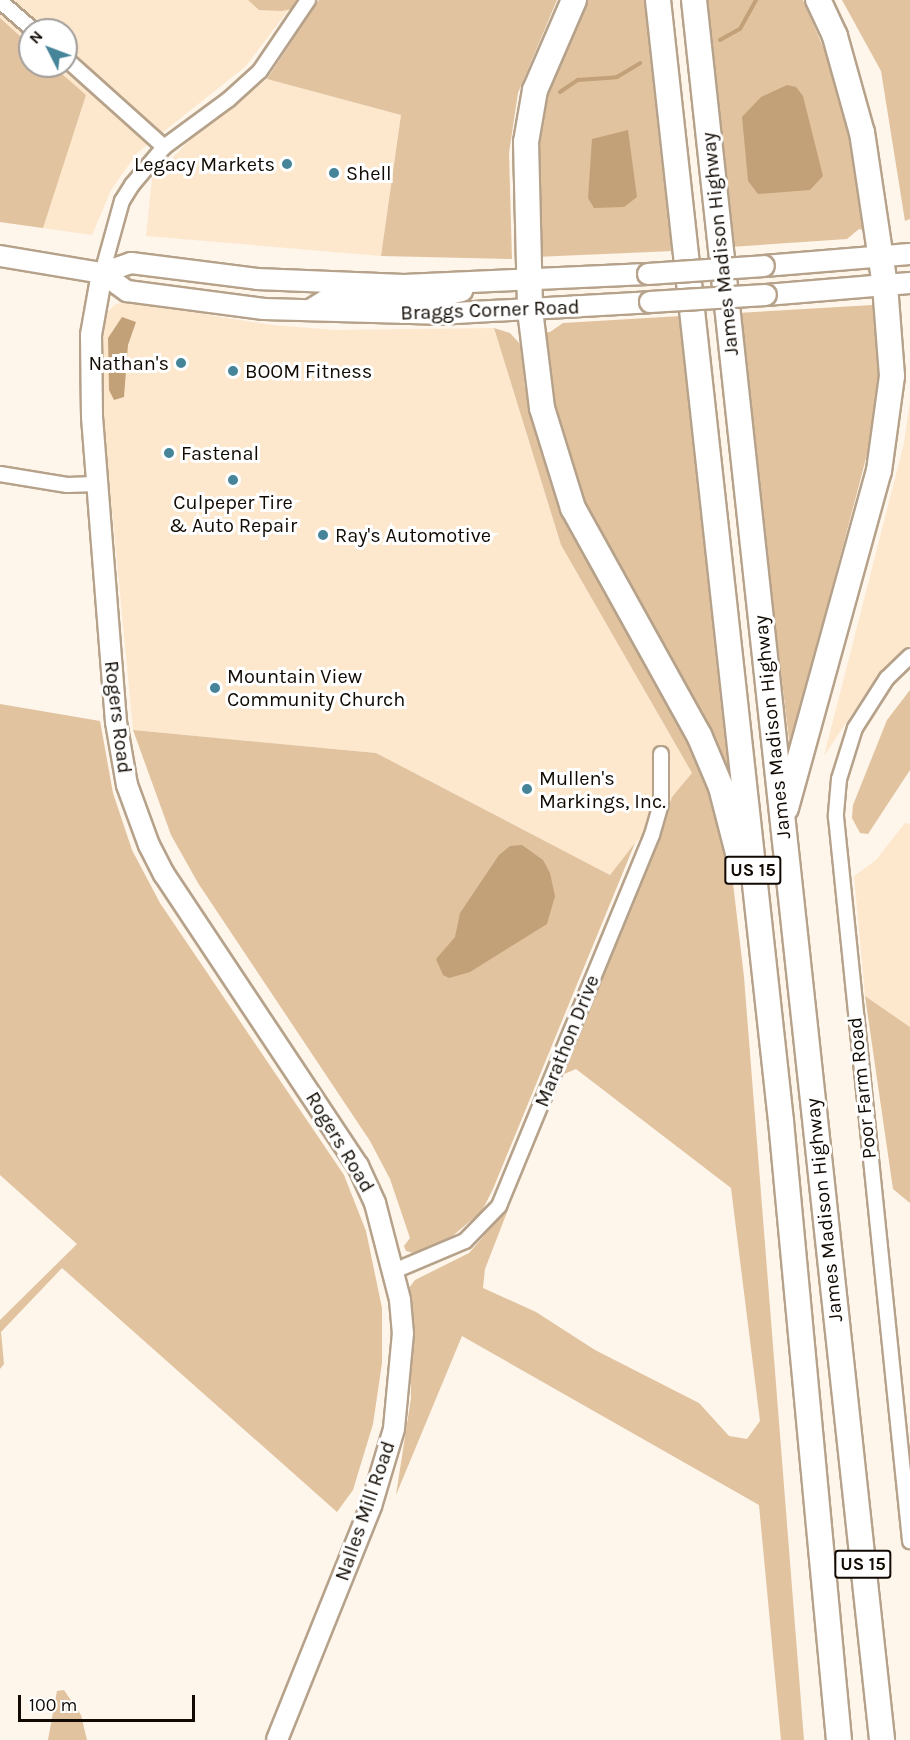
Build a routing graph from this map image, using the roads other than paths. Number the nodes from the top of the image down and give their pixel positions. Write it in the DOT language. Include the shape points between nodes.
graph roads {
  1 [pos="308,0"];
  2 [pos="573,0"];
  3 [pos="658,0"];
  4 [pos="694,0"];
  5 [pos="818,0"];
  6 [pos="0,1"];
  7 [pos="19,18"];
  8 [pos="78,70"];
  9 [pos="164,147"];
  10 [pos="910,254"];
  11 [pos="0,256"];
  12 [pos="881,258"];
  13 [pos="102,273"];
  14 [pos="529,280"];
  15 [pos="491,282"];
  16 [pos="910,283"];
  17 [pos="885,286"];
  18 [pos="530,310"];
  19 [pos="308,312"];
  20 [pos="0,474"];
  21 [pos="96,484"];
  22 [pos="910,656"];
  23 [pos="661,754"];
  24 [pos="782,822"];
  25 [pos="763,959"];
  26 [pos="394,1271"];
  27 [pos="910,1541"];
  28 [pos="277,1740"];
  29 [pos="839,1740"];
  30 [pos="882,1740"];
  1 -- 9 [label="street" via="260,71"];
  2 -- 14 [label="highway" via="546,62 530,116 524,169"];
  3 -- 25 [label="highway, James Madison Highway / US 15"];
  4 -- 24 [label="highway, James Madison Highway / US 15"];
  5 -- 12 [label="highway" via="835,36 862,133"];
  6 -- 7 [label="street"];
  8 -- 9 [label="street"];
  9 -- 13 [label="street" via="122,201"];
  10 -- 12 [label="main road, Braggs Corner Road"];
  11 -- 13 [label="main road, Braggs Corner Road"];
  12 -- 14 [label="main road, Braggs Corner Road, bridge"];
  12 -- 17 [label="highway"];
  13 -- 15 [label="main road, Braggs Corner Road" via="131,263 295,282"];
  13 -- 19 [label="main road, Braggs Corner Road" via="127,291"];
  13 -- 21 [label="main road, Rogers Road" via="90,351"];
  14 -- 15 [label="main road, Braggs Corner Road"];
  14 -- 18 [label="highway"];
  15 -- 19 [label="main road" via="433,298 326,300"];
  16 -- 17 [label="main road, Braggs Corner Road"];
  17 -- 18 [label="main road, Braggs Corner Road, bridge"];
  17 -- 24 [label="highway" via="892,376 879,471"];
  18 -- 19 [label="main road, Braggs Corner Road" via="438,314"];
  18 -- 25 [label="highway" via="542,408 561,477 573,508 685,706 710,761 730,817"];
  20 -- 21 [label="street" via="67,484"];
  21 -- 26 [label="main road, Rogers Road" via="116,722 138,818 179,899 358,1166 375,1203"];
  22 -- 27 [label="street, Poor Farm Road" via="887,678 855,728 839,779 836,817"];
  23 -- 26 [label="street, Marathon Drive" via="661,804 652,835 499,1206 465,1241"];
  24 -- 30 [label="highway, James Madison Highway / US 15"];
  25 -- 29 [label="highway, James Madison Highway / US 15"];
  26 -- 28 [label="main road, Nalles Mill Road" via="403,1333 394,1429 371,1506"];
}
